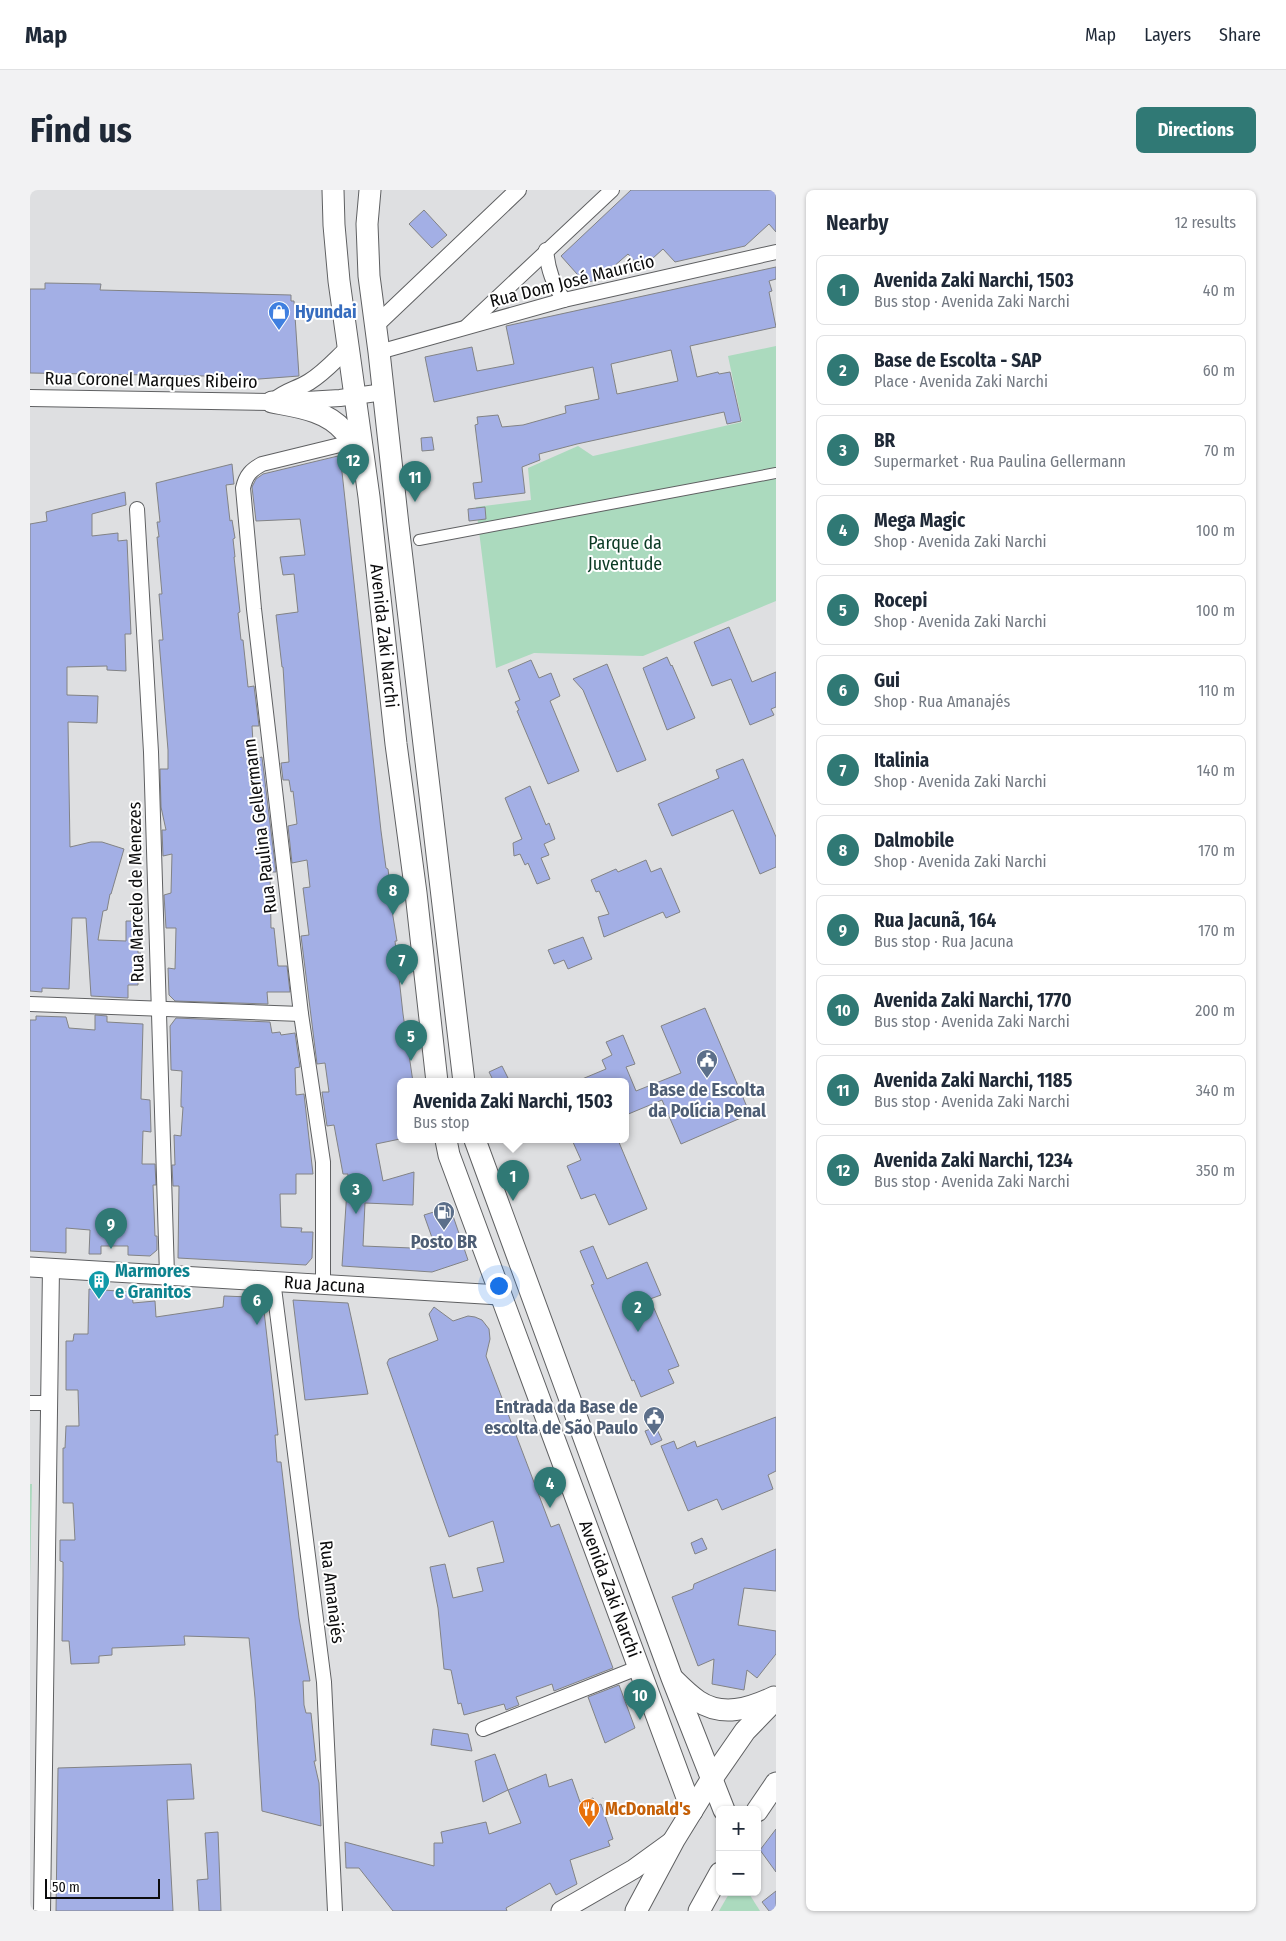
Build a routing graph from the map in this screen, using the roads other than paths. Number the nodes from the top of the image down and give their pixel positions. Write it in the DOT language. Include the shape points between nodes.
graph roads {
  1 [pos="333,190"];
  2 [pos="370,190"];
  3 [pos="518,190"];
  4 [pos="612,190"];
  5 [pos="546,250"];
  6 [pos="776,252"];
  7 [pos="564,300"];
  8 [pos="376,325"];
  9 [pos="466,326"];
  10 [pos="348,348"];
  11 [pos="379,352"];
  12 [pos="384,392"];
  13 [pos="354,396"];
  14 [pos="30,398"];
  15 [pos="272,402"];
  16 [pos="352,442"];
  17 [pos="364,462"];
  18 [pos="776,474"];
  19 [pos="137,509"];
  20 [pos="420,540"];
  21 [pos="30,1004"];
  22 [pos="158,1008"];
  23 [pos="301,1014"];
  24 [pos="437,1078"];
  25 [pos="464,1078"];
  26 [pos="447,1143"];
  27 [pos="476,1143"];
  28 [pos="30,1267"];
  29 [pos="51,1268"];
  30 [pos="167,1275"];
  31 [pos="273,1280"];
  32 [pos="323,1283"];
  33 [pos="500,1295"];
  34 [pos="539,1316"];
  35 [pos="30,1403"];
  36 [pos="48,1403"];
  37 [pos="640,1667"];
  38 [pos="672,1678"];
  39 [pos="776,1698"];
  40 [pos="483,1729"];
  41 [pos="711,1780"];
  42 [pos="776,1783"];
  43 [pos="722,1806"];
  44 [pos="760,1806"];
  45 [pos="692,1811"];
  46 [pos="674,1840"];
  47 [pos="716,1880"];
  48 [pos="42,1911"];
  49 [pos="335,1911"];
  50 [pos="561,1911"];
  51 [pos="636,1911"];
  52 [pos="699,1911"];
  1 -- 10 [label="main road, Avenida Zaki Narchi" via="339,281"];
  2 -- 8 [label="main road, Avenida Zaki Narchi" via="367,224 369,276"];
  3 -- 8 [label="street"];
  4 -- 5 [label="street"];
  5 -- 7 [label="street" via="554,285"];
  5 -- 9 [label="street"];
  6 -- 7 [label="street, Rua Dom José Maurício"];
  7 -- 9 [label="street, Rua Dom José Maurício"];
  8 -- 11 [label="main road, Avenida Zaki Narchi"];
  9 -- 11 [label="street, Rua Dom José Maurício"];
  10 -- 13 [label="main road, Avenida Zaki Narchi"];
  10 -- 15 [label="street, Rua Coronel Marques Ribeiro" via="324,373 283,393"];
  11 -- 12 [label="main road, Avenida Zaki Narchi"];
  12 -- 13 [label="street, Rua Coronel Marques Ribeiro"];
  12 -- 25 [label="main road, Avenida Zaki Narchi"];
  13 -- 15 [label="street, Rua Coronel Marques Ribeiro"];
  13 -- 17 [label="main road, Avenida Zaki Narchi"];
  14 -- 15 [label="street, Rua Coronel Marques Ribeiro"];
  15 -- 16 [label="main road" via="325,416"];
  16 -- 17 [label="main road" via="356,454"];
  16 -- 23 [label="street, Rua Paulina Gellermann" via="262,464 245,477 242,488"];
  17 -- 24 [label="main road, Avenida Zaki Narchi"];
  18 -- 20 [label="street"];
  19 -- 22 [label="street, Rua Marcelo de Menezes" via="151,752"];
  21 -- 22 [label="street"];
  22 -- 23 [label="street"];
  22 -- 30 [label="street, Rua Marcelo de Menezes"];
  23 -- 32 [label="street, Rua Paulina Gellermann" via="323,1162"];
  26 -- 33 [label="main road, Avenida Zaki Narchi"];
  27 -- 34 [label="main road, Avenida Zaki Narchi"];
  28 -- 29 [label="main road, Rua Jacuna"];
  29 -- 30 [label="main road, Rua Jacuna"];
  29 -- 36 [label="street"];
  30 -- 31 [label="main road, Rua Jacuna"];
  31 -- 32 [label="main road, Rua Jacuna"];
  31 -- 49 [label="street, Rua Amanajés" via="324,1682"];
  32 -- 33 [label="main road, Rua Jacuna"];
  33 -- 34 [label="main road" via="522,1300"];
  33 -- 37 [label="main road, Avenida Zaki Narchi"];
  34 -- 38 [label="main road, Avenida Zaki Narchi"];
  35 -- 36 [label="street"];
  36 -- 48 [label="street"];
  37 -- 40 [label="street"];
  37 -- 45 [label="main road, Avenida Zaki Narchi"];
  38 -- 39 [label="main road" via="698,1701 716,1709 753,1707"];
  38 -- 41 [label="main road, Avenida Zaki Narchi"];
  39 -- 41 [label="main road" via="746,1731"];
  41 -- 43 [label="main road, Avenida Zaki Narchi"];
  41 -- 45 [label="main road"];
  42 -- 44 [label="main road"];
  45 -- 46 [label="main road"];
  46 -- 50 [label="main road" via="634,1869"];
  46 -- 51 [label="main road"];
  47 -- 52 [label="main road"];
}
